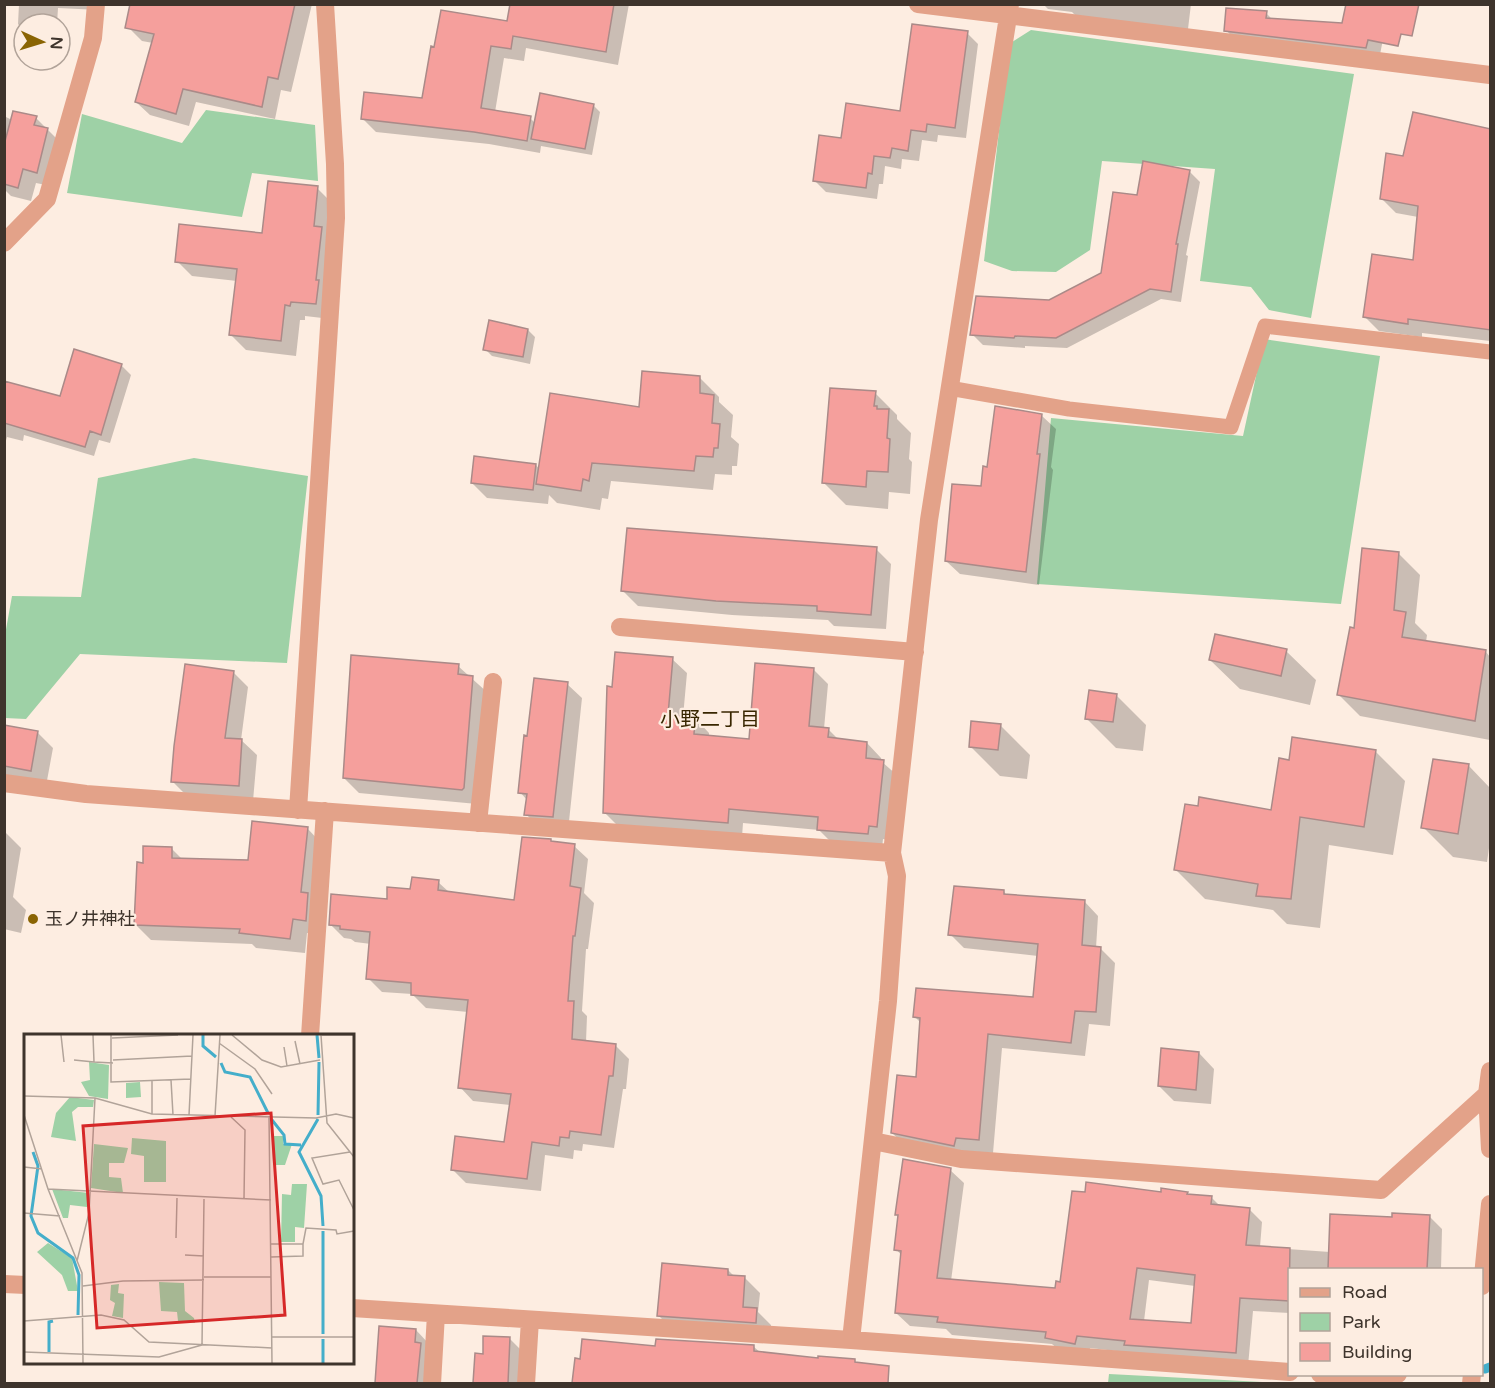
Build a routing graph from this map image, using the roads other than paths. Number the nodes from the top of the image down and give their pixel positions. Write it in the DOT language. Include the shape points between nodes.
graph roads {
  1 [pos="96,4"];
  2 [pos="325,4"];
  3 [pos="918,4"];
  4 [pos="1009,10"];
  5 [pos="1491,75"];
  6 [pos="4,243"];
  7 [pos="1491,352"];
  8 [pos="949,388"];
  9 [pos="620,627"];
  10 [pos="915,652"];
  11 [pos="494,682"];
  12 [pos="4,783"];
  13 [pos="298,810"];
  14 [pos="325,811"];
  15 [pos="478,823"];
  16 [pos="892,853"];
  17 [pos="310,1034"];
  18 [pos="1491,1071"];
  19 [pos="1487,1094"];
  20 [pos="873,1141"];
  21 [pos="1491,1149"];
  22 [pos="1491,1204"];
  23 [pos="1483,1277"];
  24 [pos="4,1284"];
  25 [pos="24,1285"];
  26 [pos="354,1308"];
  27 [pos="436,1314"];
  28 [pos="530,1320"];
  29 [pos="851,1340"];
  30 [pos="1288,1372"];
  31 [pos="1342,1376"];
  32 [pos="1368,1376"];
  33 [pos="432,1383"];
  34 [pos="526,1383"];
  1 -- 6 [label="street" via="93,38 47,198"];
  2 -- 13 [label="street" via="336,218"];
  3 -- 4 [label="street"];
  4 -- 5 [label="street"];
  4 -- 8 [label="street"];
  7 -- 8 [label="lane" via="1265,326 1231,427 1069,409"];
  8 -- 10 [label="street"];
  9 -- 10 [label="street"];
  10 -- 16 [label="street"];
  11 -- 15 [label="street"];
  12 -- 13 [label="street" via="87,794"];
  13 -- 14 [label="street"];
  14 -- 15 [label="street"];
  14 -- 17 [label="street"];
  15 -- 16 [label="street"];
  16 -- 20 [label="street" via="897,876"];
  18 -- 19 [label="street"];
  19 -- 20 [label="street" via="1381,1190 961,1159"];
  19 -- 21 [label="street"];
  20 -- 29 [label="street"];
  22 -- 23 [label="street"];
  24 -- 25 [label="street"];
  26 -- 27 [label="street"];
  27 -- 28 [label="street"];
  27 -- 33 [label="street"];
  28 -- 29 [label="street"];
  28 -- 34 [label="street"];
  29 -- 30 [label="street"];
  31 -- 32 [label="street"];
}
